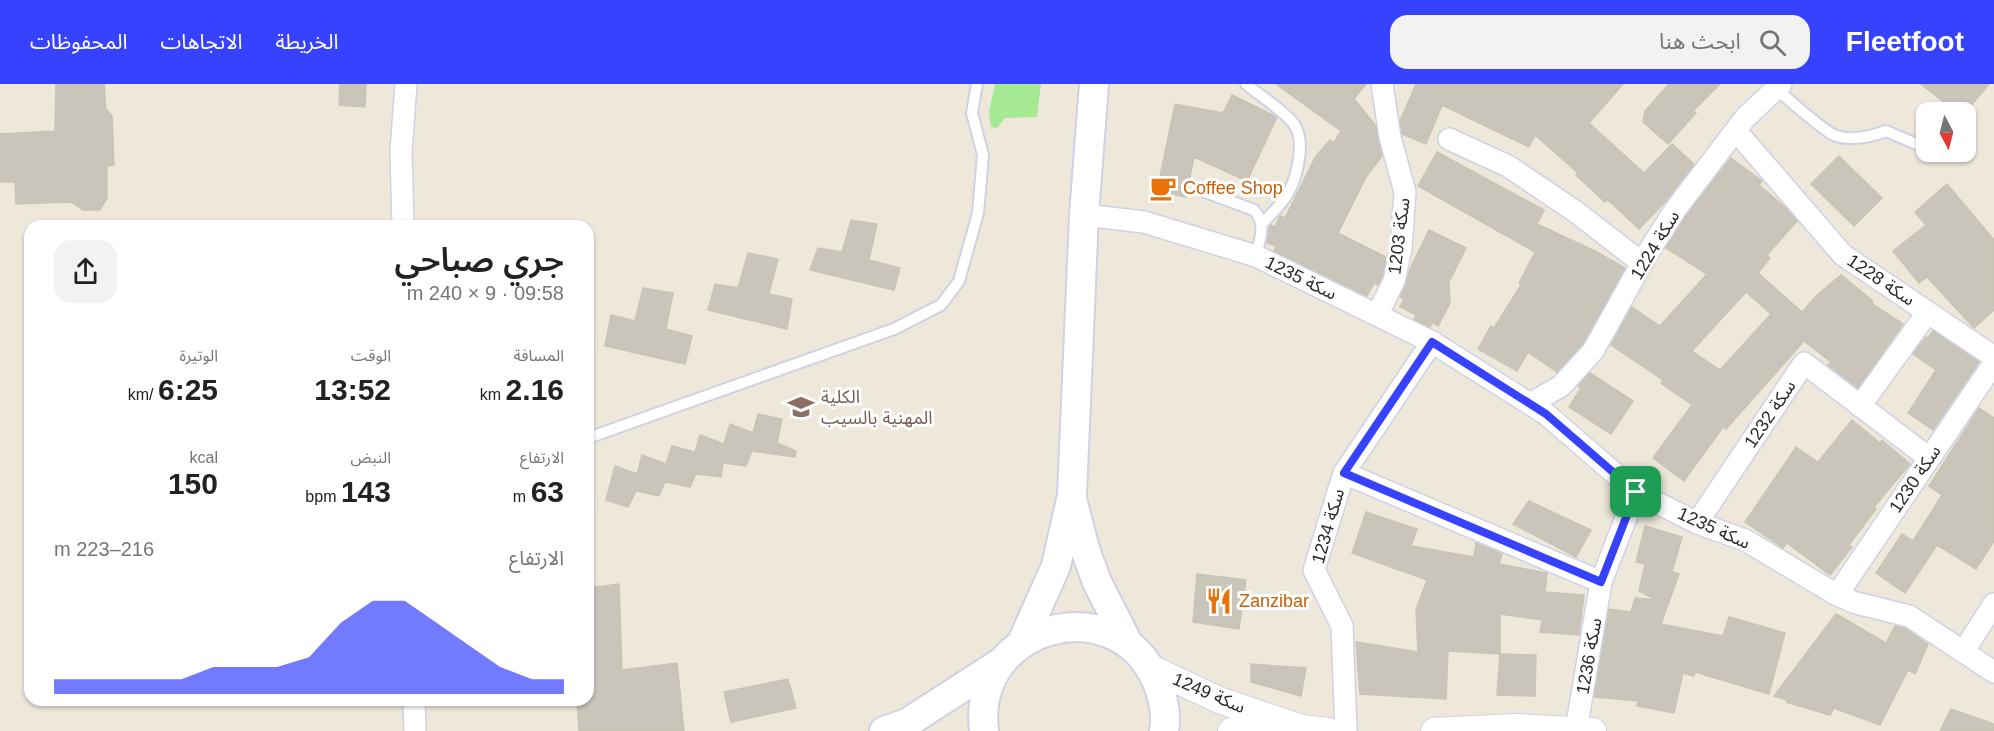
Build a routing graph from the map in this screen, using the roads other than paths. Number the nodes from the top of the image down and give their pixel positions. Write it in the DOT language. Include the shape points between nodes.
graph roads {
  1 [pos="406,84"];
  2 [pos="977,84"];
  3 [pos="1094,84"];
  4 [pos="1246,84"];
  5 [pos="1382,84"];
  6 [pos="1779,87"];
  7 [pos="1736,130"];
  8 [pos="1449,138"];
  9 [pos="1916,144"];
  10 [pos="1205,192"];
  11 [pos="1084,215"];
  12 [pos="403,220"];
  13 [pos="1263,223"];
  14 [pos="1256,256"];
  15 [pos="1642,263"];
  16 [pos="1928,312"];
  17 [pos="1377,315"];
  18 [pos="1432,342"];
  19 [pos="1994,357"];
  20 [pos="1994,363"];
  21 [pos="1530,404"];
  22 [pos="1860,406"];
  23 [pos="594,436"];
  24 [pos="1929,458"];
  25 [pos="1344,473"];
  26 [pos="1636,492"];
  27 [pos="1072,495"];
  28 [pos="1697,523"];
  29 [pos="1601,582"];
  30 [pos="1837,595"];
  31 [pos="1994,604"];
  32 [pos="1022,642"];
  33 [pos="1129,645"];
  34 [pos="1963,652"];
  35 [pos="1002,662"];
  36 [pos="1151,668"];
  37 [pos="1994,672"];
  38 [pos="414,706"];
  39 [pos="1302,728"];
  40 [pos="415,731"];
  41 [pos="884,731"];
  42 [pos="984,731"];
  43 [pos="1164,731"];
  44 [pos="1231,731"];
  45 [pos="1328,731"];
  46 [pos="1346,731"];
  47 [pos="1434,731"];
  48 [pos="1447,731"];
  49 [pos="1584,731"];
  1 -- 12 [label="street" via="401,151"];
  2 -- 23 [label="lane" via="972,113 983,155 978,213 959,281 940,305 894,329"];
  3 -- 11 [label="main road"];
  4 -- 13 [label="lane" via="1293,122 1300,141 1296,177 1285,198"];
  5 -- 17 [label="street, سكة 1203" via="1390,137 1405,192 1394,281"];
  6 -- 7 [label="street, سكة 1224"];
  6 -- 9 [label="lane" via="1833,135 1850,139 1886,131"];
  7 -- 15 [label="street, سكة 1224" via="1675,210"];
  7 -- 16 [label="street, سكة 1228" via="1843,255"];
  8 -- 15 [label="street" via="1508,166"];
  10 -- 13 [label="lane" via="1254,210"];
  11 -- 14 [label="street, سكة 1235" via="1144,222"];
  11 -- 27 [label="main road"];
  13 -- 14 [label="lane"];
  14 -- 17 [label="street, سكة 1235"];
  15 -- 21 [label="street, سكة 1224" via="1593,351 1561,386"];
  16 -- 19 [label="street, سكة 1228"];
  16 -- 22 [label="street"];
  17 -- 18 [label="street, سكة 1235"];
  18 -- 21 [label="street, سكة 1235"];
  18 -- 25 [label="street, سكة 1234"];
  20 -- 24 [label="street, سكة 1230"];
  21 -- 26 [label="street, سكة 1235"];
  22 -- 24 [label="street, سكة 1232"];
  22 -- 28 [label="street, سكة 1232" via="1804,363"];
  24 -- 30 [label="street, سكة 1230"];
  25 -- 29 [label="street"];
  25 -- 46 [label="street, سكة 1234" via="1314,570 1342,626"];
  26 -- 28 [label="street, سكة 1235"];
  26 -- 29 [label="street, سكة 1236"];
  27 -- 32 [label="main road" via="1056,566"];
  27 -- 33 [label="main road" via="1093,571"];
  28 -- 30 [label="street, سكة 1235" via="1745,540"];
  29 -- 49 [label="street, سكة 1236"];
  30 -- 34 [label="street, سكة 1235" via="1909,616"];
  31 -- 34 [label="street"];
  32 -- 33 [label="main road" via="1048,630 1076,627 1104,632"];
  32 -- 35 [label="main road"];
  33 -- 36 [label="main road"];
  34 -- 37 [label="street, سكة 1235"];
  35 -- 41 [label="main road" via="907,723"];
  35 -- 42 [label="main road" via="987,687 982,715"];
  36 -- 39 [label="street, سكة 1249" via="1219,700"];
  36 -- 43 [label="main road" via="1163,697"];
  38 -- 40 [label="street"];
  39 -- 44 [label="street, سكة 1249"];
  39 -- 45 [label="street, سكة 1249"];
  47 -- 48 [label="street"];
  48 -- 49 [label="street" via="1515,727"];
}
